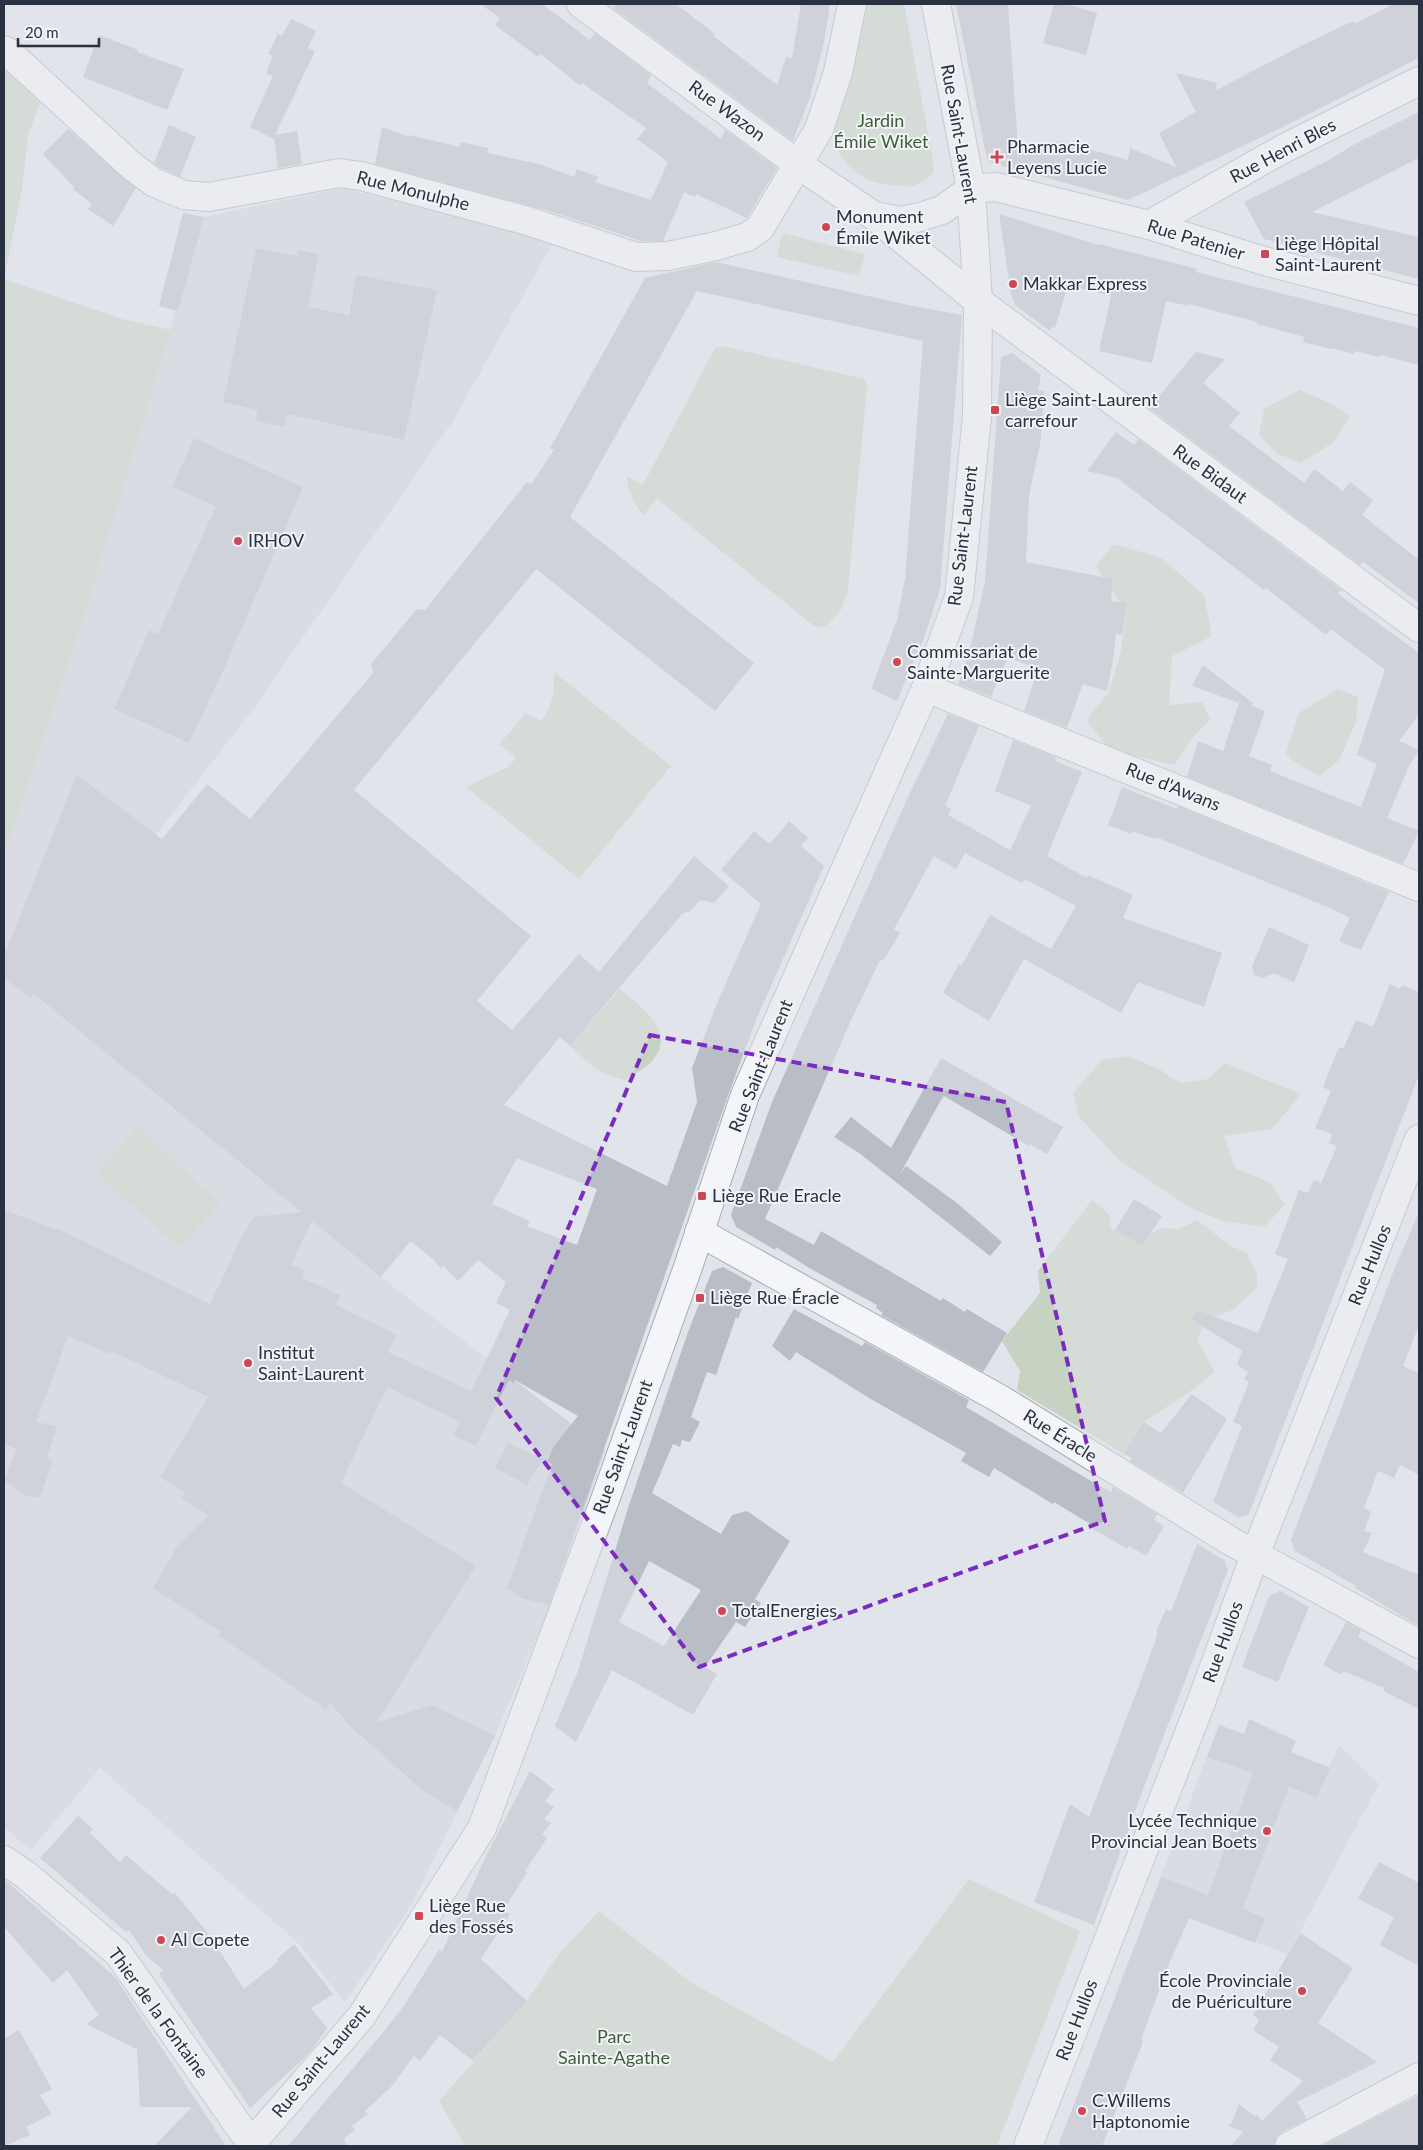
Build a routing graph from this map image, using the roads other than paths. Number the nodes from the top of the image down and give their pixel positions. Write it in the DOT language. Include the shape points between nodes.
graph roads {
  1 [pos="581,4"];
  2 [pos="852,4"];
  3 [pos="936,4"];
  4 [pos="4,50"];
  5 [pos="1419,81"];
  6 [pos="799,165"];
  7 [pos="971,189"];
  8 [pos="874,216"];
  9 [pos="1148,225"];
  10 [pos="978,301"];
  11 [pos="1419,302"];
  12 [pos="1419,628"];
  13 [pos="926,688"];
  14 [pos="1419,887"];
  15 [pos="1419,1139"];
  16 [pos="1413,1187"];
  17 [pos="699,1232"];
  18 [pos="1254,1555"];
  19 [pos="1419,1644"];
  20 [pos="4,1860"];
  21 [pos="1419,2077"];
  22 [pos="254,2144"];
  23 [pos="1028,2146"];
  24 [pos="1289,2146"];
  1 -- 6 [label="street, Rue Wazon"];
  2 -- 6 [label="street" via="838,72 819,129"];
  3 -- 7 [label="street, Rue Saint-Laurent"];
  4 -- 6 [label="street, Rue Monulphe" via="133,167 155,183 184,195 209,197 340,173 528,221 636,256 668,256 747,237 760,228"];
  5 -- 9 [label="street, Rue Henri Bles" via="1279,151"];
  6 -- 8 [label="street, Rue Wazon"];
  7 -- 8 [label="street, Rue Wazon" via="942,210 920,217 902,220"];
  7 -- 9 [label="street, Rue Patenier" via="996,187"];
  7 -- 10 [label="street, Rue Saint-Laurent"];
  8 -- 10 [label="street, Rue Wazon"];
  9 -- 11 [label="street, Rue Patenier" via="1264,261"];
  10 -- 12 [label="street, Rue Bidaut"];
  10 -- 13 [label="street, Rue Saint-Laurent" via="977,416 959,597"];
  13 -- 14 [label="street, Rue d'Awans"];
  13 -- 17 [label="street, Rue Saint-Laurent" via="744,1095"];
  15 -- 16 [label="street, Rue Hullos"];
  16 -- 18 [label="street, Rue Hullos"];
  17 -- 18 [label="street, Rue Éracle" via="1000,1399"];
  17 -- 22 [label="street, Rue Saint-Laurent" via="606,1497 482,1828 361,2017"];
  18 -- 19 [label="street, Rue Éracle"];
  18 -- 23 [label="street, Rue Hullos" via="1197,1714"];
  20 -- 22 [label="street, Thier de la Fontaine" via="118,1953"];
  21 -- 24 [label="street"];
}
